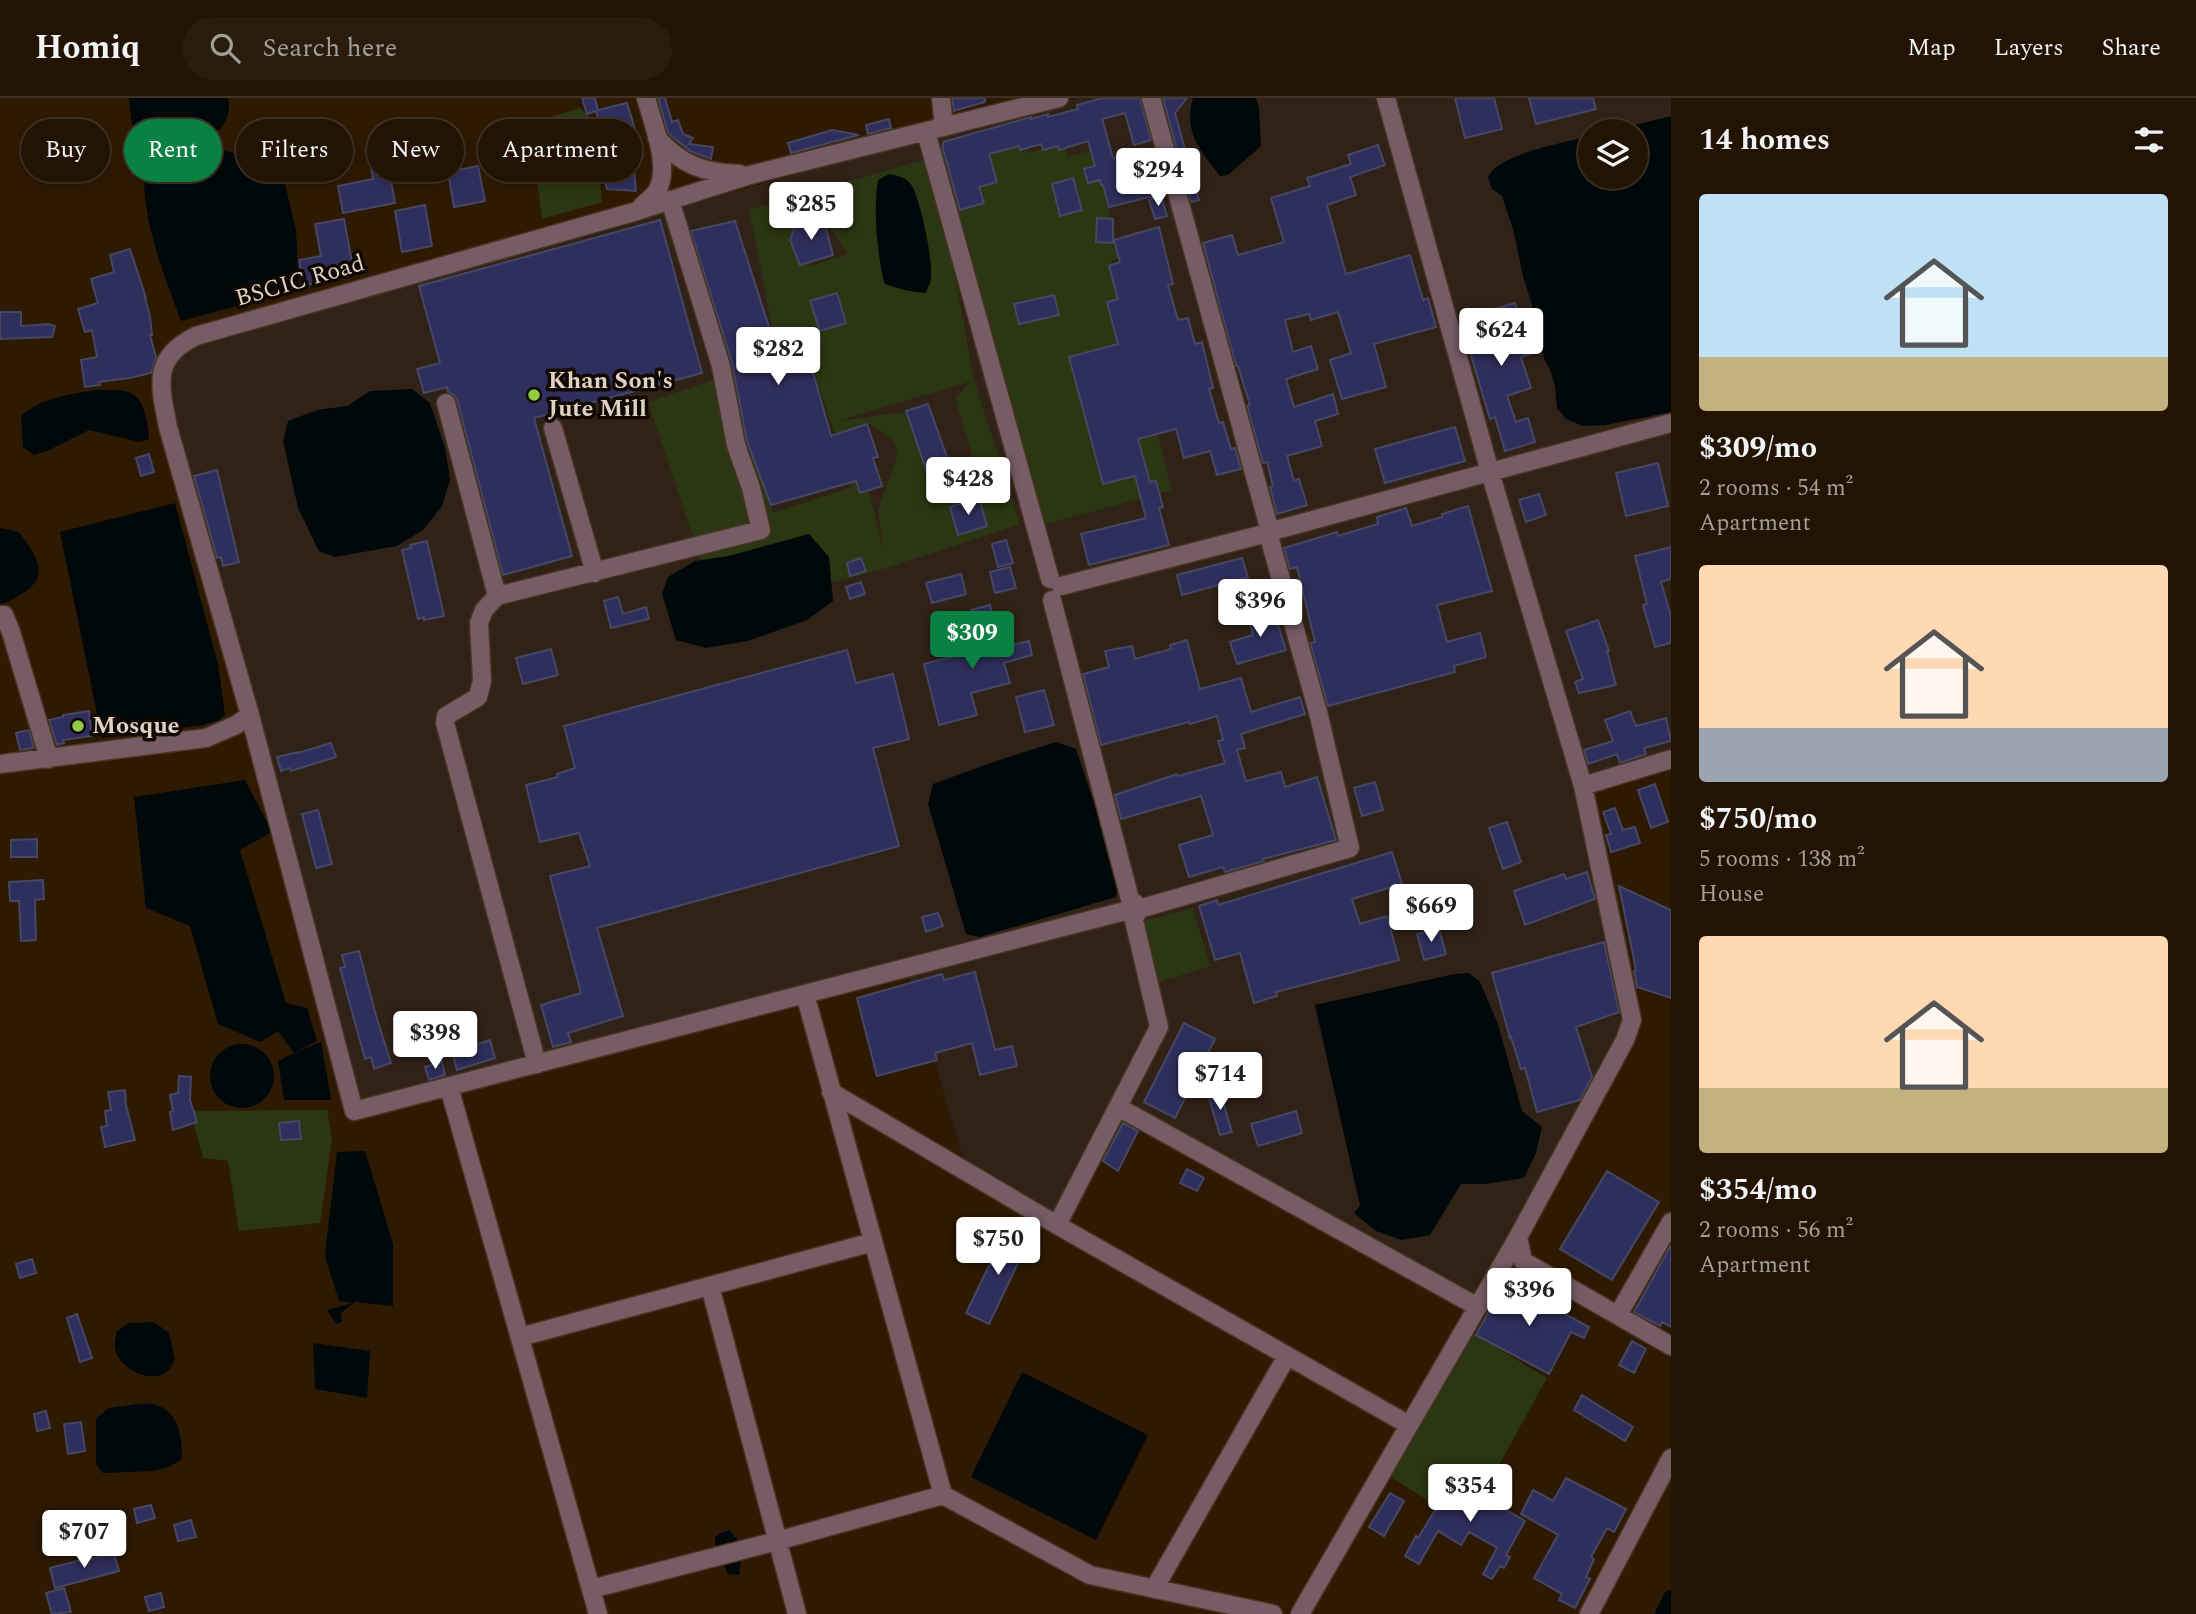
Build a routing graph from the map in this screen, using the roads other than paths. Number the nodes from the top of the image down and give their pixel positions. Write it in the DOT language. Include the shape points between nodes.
graph roads {
  1 [pos="646,98"];
  2 [pos="941,98"];
  3 [pos="1059,98"];
  4 [pos="1151,98"];
  5 [pos="1386,98"];
  6 [pos="944,127"];
  7 [pos="926,132"];
  8 [pos="657,138"];
  9 [pos="750,175"];
  10 [pos="670,200"];
  11 [pos="637,211"];
  12 [pos="446,403"];
  13 [pos="1671,423"];
  14 [pos="553,428"];
  15 [pos="1490,472"];
  16 [pos="1269,532"];
  17 [pos="596,573"];
  18 [pos="1055,588"];
  19 [pos="498,596"];
  20 [pos="0,615"];
  21 [pos="250,715"];
  22 [pos="49,759"];
  23 [pos="1671,759"];
  24 [pos="0,764"];
  25 [pos="1583,786"];
  26 [pos="1132,910"];
  27 [pos="805,994"];
  28 [pos="537,1064"];
  29 [pos="449,1087"];
  30 [pos="831,1092"];
  31 [pos="1118,1107"];
  32 [pos="1671,1222"];
  33 [pos="1057,1225"];
  34 [pos="1518,1237"];
  35 [pos="873,1242"];
  36 [pos="710,1286"];
  37 [pos="1478,1307"];
  38 [pos="1618,1315"];
  39 [pos="520,1337"];
  40 [pos="1671,1346"];
  41 [pos="1287,1356"];
  42 [pos="1409,1425"];
  43 [pos="1671,1458"];
  44 [pos="943,1494"];
  45 [pos="777,1541"];
  46 [pos="591,1589"];
  47 [pos="1154,1589"];
  48 [pos="598,1614"];
  49 [pos="797,1614"];
  50 [pos="1273,1614"];
  51 [pos="1300,1614"];
  52 [pos="1589,1614"];
  1 -- 8 [label="street"];
  2 -- 6 [label="street"];
  3 -- 6 [label="street, BSCIC Road"];
  4 -- 16 [label="street"];
  5 -- 15 [label="street"];
  6 -- 7 [label="street, BSCIC Road"];
  7 -- 9 [label="street, BSCIC Road"];
  7 -- 18 [label="street"];
  8 -- 9 [label="street" via="682,161 703,170"];
  8 -- 11 [label="street" via="663,173 656,192"];
  9 -- 10 [label="street, BSCIC Road"];
  10 -- 11 [label="street, BSCIC Road"];
  10 -- 17 [label="street" via="720,366 736,445 761,530"];
  11 -- 21 [label="street, BSCIC Road" via="196,336 178,345 162,369 160,384 168,427"];
  12 -- 19 [label="street"];
  13 -- 15 [label="street"];
  14 -- 17 [label="street"];
  15 -- 16 [label="street"];
  15 -- 25 [label="street"];
  16 -- 18 [label="street"];
  16 -- 26 [label="street" via="1350,848"];
  17 -- 19 [label="street"];
  18 -- 26 [label="street"];
  19 -- 28 [label="street" via="484,610 479,624 482,681 478,697 446,716 444,723"];
  20 -- 22 [label="street" via="11,632"];
  21 -- 22 [label="street" via="206,738"];
  21 -- 29 [label="street, BSCIC Road" via="354,1111"];
  22 -- 24 [label="street"];
  23 -- 25 [label="street"];
  25 -- 34 [label="street" via="1632,1020"];
  26 -- 27 [label="street"];
  26 -- 31 [label="street" via="1158,1027"];
  27 -- 28 [label="street"];
  27 -- 30 [label="street"];
  28 -- 29 [label="street"];
  29 -- 39 [label="street"];
  30 -- 33 [label="street"];
  30 -- 35 [label="street"];
  31 -- 33 [label="street"];
  31 -- 37 [label="street"];
  32 -- 38 [label="street"];
  33 -- 41 [label="street"];
  34 -- 37 [label="street"];
  34 -- 38 [label="street" via="1523,1261"];
  35 -- 36 [label="street"];
  35 -- 44 [label="street"];
  36 -- 39 [label="street"];
  36 -- 45 [label="street"];
  37 -- 42 [label="street"];
  38 -- 40 [label="street"];
  39 -- 46 [label="street"];
  41 -- 42 [label="street"];
  41 -- 47 [label="street"];
  42 -- 51 [label="street"];
  43 -- 52 [label="street"];
  44 -- 45 [label="street"];
  44 -- 47 [label="street" via="1090,1575"];
  45 -- 46 [label="street"];
  45 -- 49 [label="street"];
  46 -- 48 [label="street"];
  47 -- 50 [label="street"];
}
